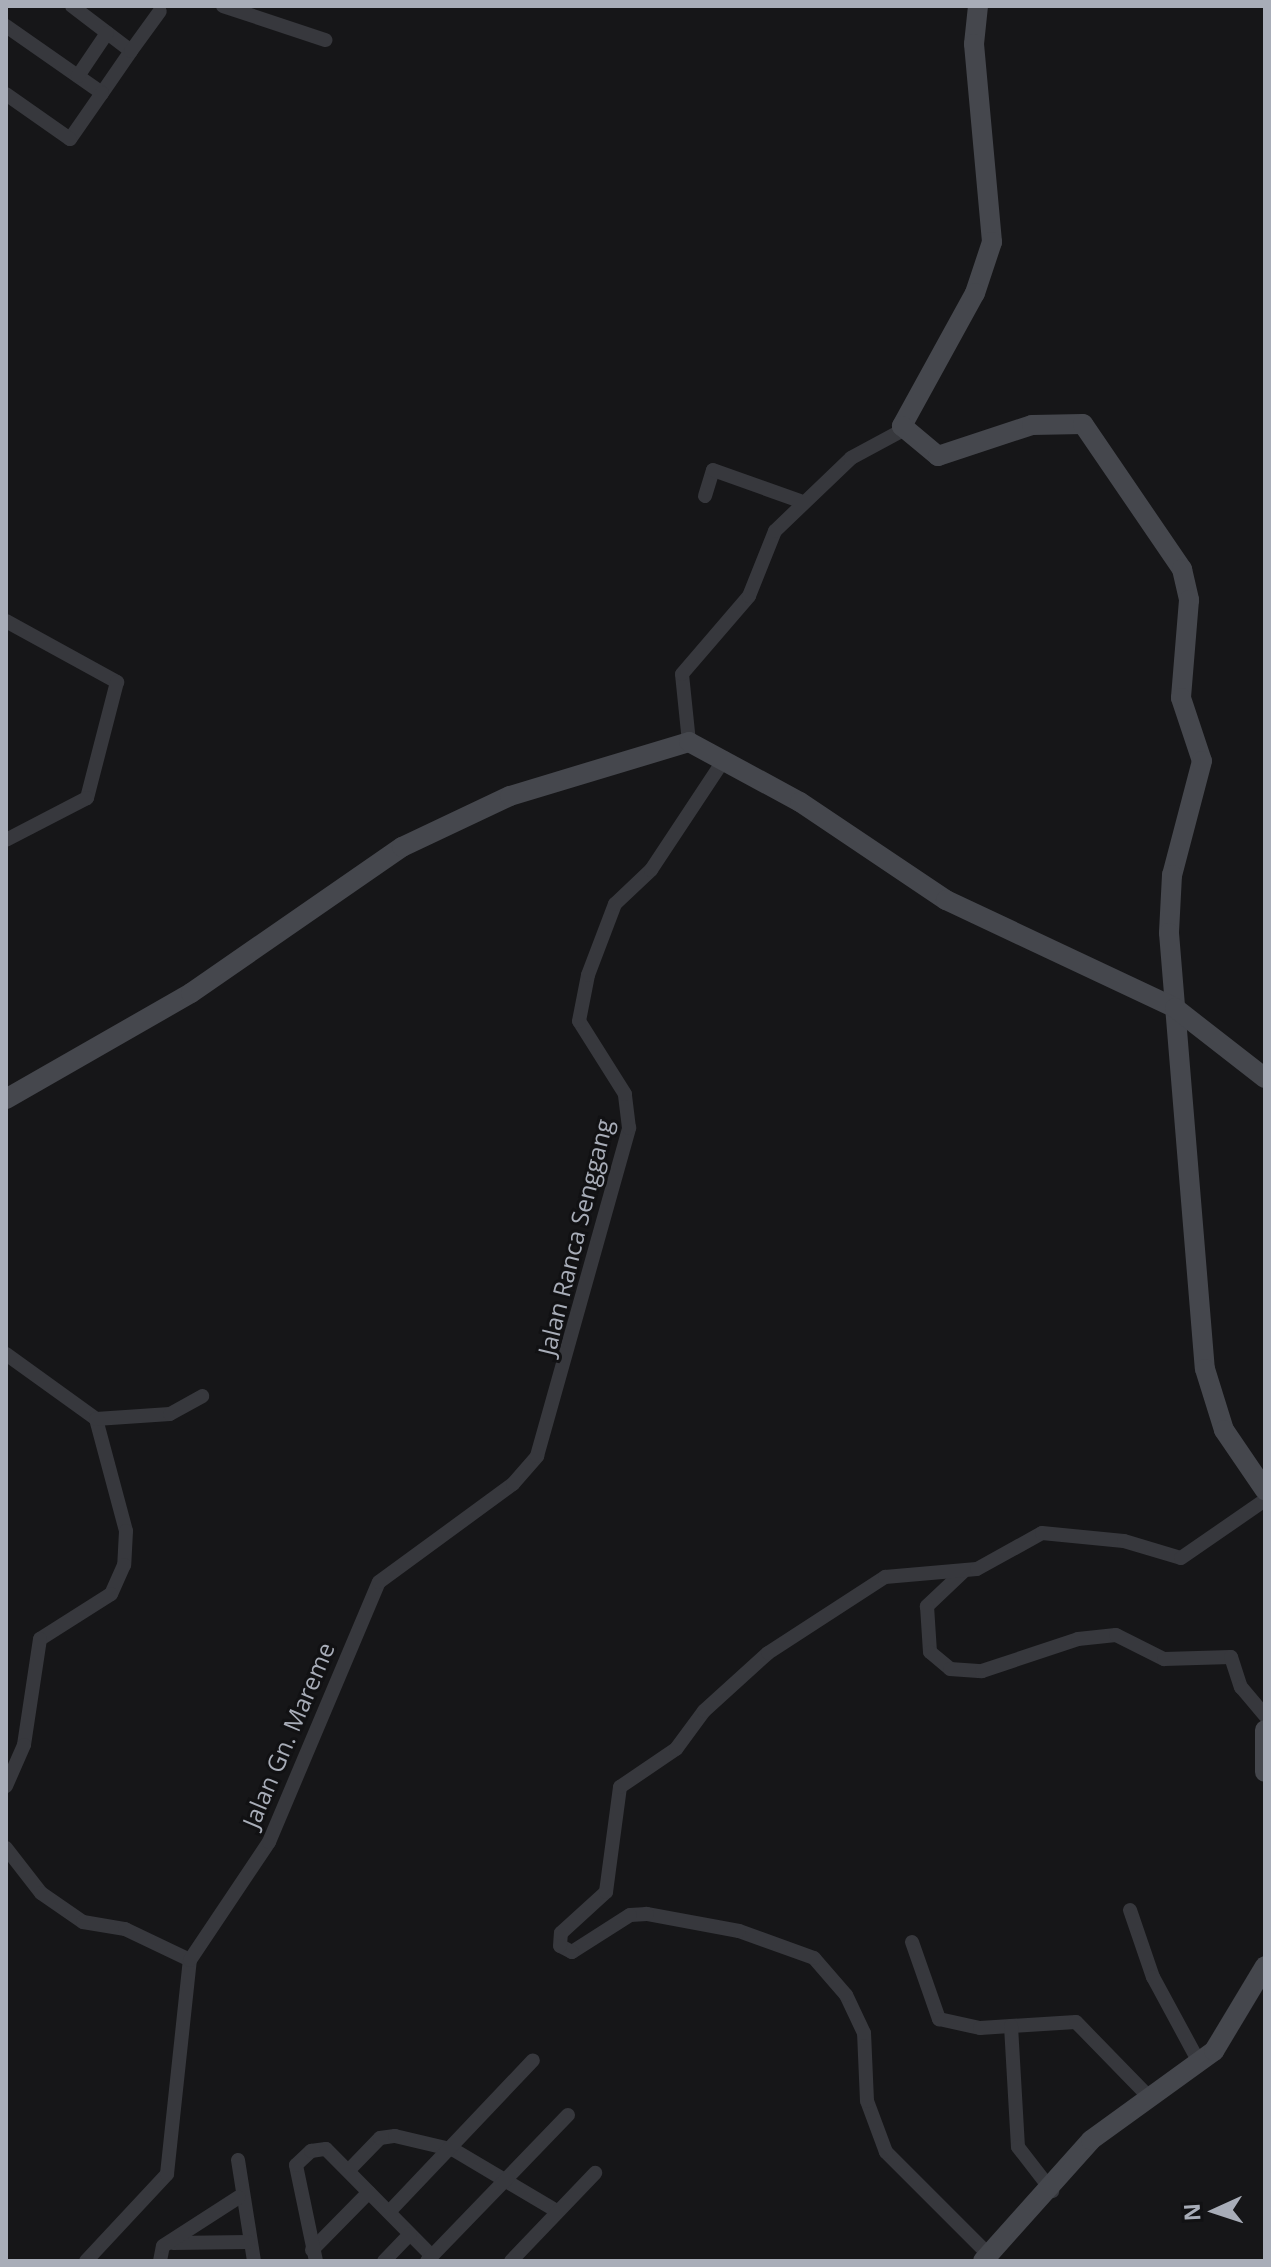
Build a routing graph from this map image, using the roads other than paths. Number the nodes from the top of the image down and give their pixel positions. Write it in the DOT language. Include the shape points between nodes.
graph roads {
  1 [pos="72,6"];
  2 [pos="223,6"];
  3 [pos="978,6"];
  4 [pos="160,11"];
  5 [pos="6,26"];
  6 [pos="107,33"];
  7 [pos="325,40"];
  8 [pos="131,51"];
  9 [pos="78,76"];
  10 [pos="102,93"];
  11 [pos="6,94"];
  12 [pos="903,430"];
  13 [pos="705,496"];
  14 [pos="800,501"];
  15 [pos="6,621"];
  16 [pos="689,742"];
  17 [pos="725,758"];
  18 [pos="6,840"];
  19 [pos="1175,1008"];
  20 [pos="1265,1078"];
  21 [pos="6,1099"];
  22 [pos="6,1354"];
  23 [pos="202,1396"];
  24 [pos="96,1419"];
  25 [pos="1262,1482"];
  26 [pos="513,1484"];
  27 [pos="1265,1500"];
  28 [pos="965,1570"];
  29 [pos="1265,1716"];
  30 [pos="1265,1730"];
  31 [pos="1265,1772"];
  32 [pos="6,1786"];
  33 [pos="6,1848"];
  34 [pos="1130,1910"];
  35 [pos="912,1942"];
  36 [pos="190,1960"];
  37 [pos="1265,1966"];
  38 [pos="1011,2026"];
  39 [pos="533,2060"];
  40 [pos="1199,2062"];
  41 [pos="1151,2099"];
  42 [pos="568,2115"];
  43 [pos="454,2150"];
  44 [pos="238,2160"];
  45 [pos="350,2169"];
  46 [pos="595,2173"];
  47 [pos="507,2178"];
  48 [pos="1052,2191"];
  49 [pos="369,2192"];
  50 [pos="239,2197"];
  51 [pos="555,2210"];
  52 [pos="389,2212"];
  53 [pos="410,2234"];
  54 [pos="248,2242"];
  55 [pos="173,2243"];
  56 [pos="314,2256"];
  57 [pos="429,2258"];
  58 [pos="986,2258"];
  59 [pos="86,2261"];
  60 [pos="160,2261"];
  61 [pos="254,2261"];
  62 [pos="384,2261"];
  63 [pos="511,2261"];
  1 -- 6 [label="street"];
  2 -- 7 [label="street"];
  3 -- 12 [label="street" via="974,44 992,242 975,293"];
  4 -- 8 [label="street"];
  5 -- 9 [label="street"];
  6 -- 8 [label="street"];
  6 -- 9 [label="street"];
  8 -- 10 [label="street"];
  9 -- 10 [label="street"];
  10 -- 11 [label="street" via="70,139"];
  12 -- 14 [label="street" via="851,458"];
  12 -- 19 [label="street" via="938,456 1032,425 1083,424 1182,569 1189,600 1181,698 1202,761 1172,875"];
  13 -- 14 [label="street" via="713,470"];
  14 -- 16 [label="street" via="775,531 749,596 686,666 681,694"];
  15 -- 18 [label="street" via="117,682 87,798"];
  16 -- 17 [label="street"];
  16 -- 21 [label="street" via="510,796 402,847 191,993"];
  17 -- 19 [label="street" via="946,900"];
  17 -- 26 [label="street, Jalan Ranca Senggang" via="651,870 615,904 588,975 579,1021 625,1094 629,1128 537,1456"];
  19 -- 20 [label="street"];
  19 -- 25 [label="street" via="1209,1392"];
  22 -- 24 [label="street"];
  23 -- 24 [label="street" via="170,1414"];
  24 -- 32 [label="street" via="99,1449 125,1516 121,1577 103,1602 40,1639 24,1745"];
  26 -- 36 [label="street, Jalan Gn. Mareme" via="384,1574 269,1842"];
  27 -- 28 [label="street" via="1181,1558 1124,1541 1042,1533"];
  28 -- 29 [label="street" via="927,1606 930,1652 950,1669 982,1671 1078,1639 1116,1635 1164,1659 1231,1657 1241,1687"];
  28 -- 58 [label="street" via="885,1577 740,1676 676,1749 614,1795 609,1884 559,1939 565,1950 579,1950 618,1922 647,1914 739,1931 814,1958 846,1995 864,2033 870,2115 886,2152"];
  30 -- 31 [label="street"];
  33 -- 36 [label="street" via="41,1893 83,1922 125,1929"];
  34 -- 40 [label="street" via="1153,1977"];
  35 -- 38 [label="street" via="939,2019 957,2027"];
  36 -- 59 [label="street, Jalan Gn. Mareme" via="167,2174"];
  37 -- 40 [label="street" via="1242,2013"];
  38 -- 41 [label="street" via="1076,2022"];
  38 -- 48 [label="street" via="1018,2147"];
  39 -- 43 [label="street"];
  40 -- 41 [label="street"];
  41 -- 48 [label="street" via="1091,2140"];
  42 -- 47 [label="street"];
  43 -- 45 [label="street" via="383,2136"];
  43 -- 47 [label="street"];
  43 -- 52 [label="street"];
  44 -- 50 [label="street"];
  45 -- 49 [label="street"];
  45 -- 56 [label="street" via="326,2149 297,2160"];
  46 -- 51 [label="street"];
  47 -- 51 [label="street"];
  47 -- 57 [label="street"];
  48 -- 58 [label="street"];
  49 -- 52 [label="street"];
  49 -- 56 [label="street"];
  50 -- 54 [label="street"];
  50 -- 55 [label="street"];
  51 -- 63 [label="street"];
  52 -- 53 [label="street"];
  53 -- 57 [label="street"];
  53 -- 62 [label="street"];
  54 -- 55 [label="street"];
  54 -- 61 [label="street"];
  55 -- 60 [label="street" via="159,2251"];
}
